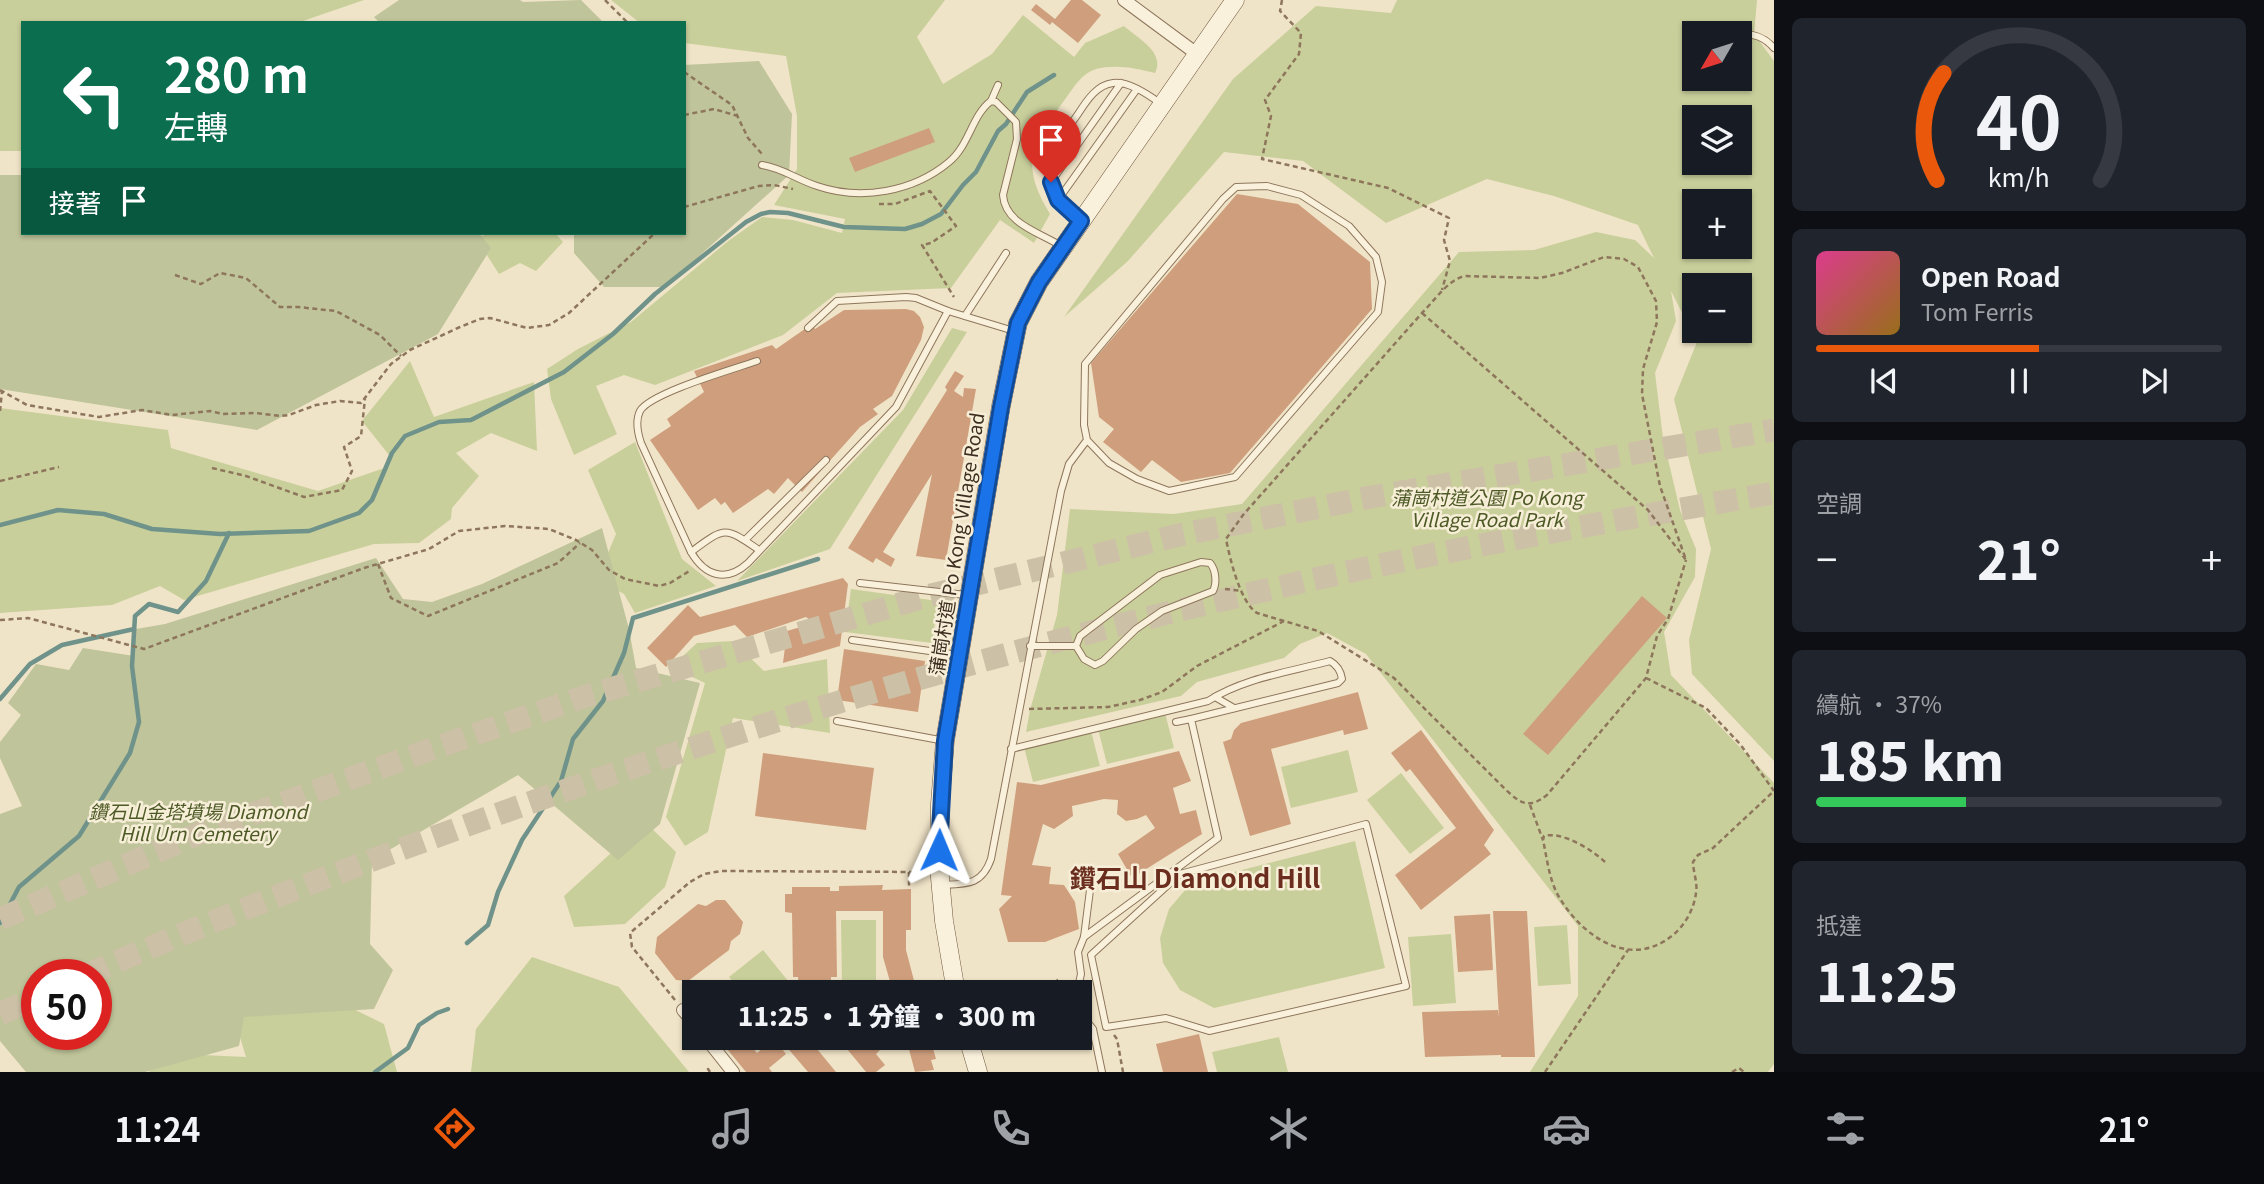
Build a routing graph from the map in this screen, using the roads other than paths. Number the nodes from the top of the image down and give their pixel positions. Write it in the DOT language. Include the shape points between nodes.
graph roads {
  1 [pos="1124,0"];
  2 [pos="1235,0"];
  3 [pos="1752,36"];
  4 [pos="1774,48"];
  5 [pos="1197,54"];
  6 [pos="1121,83"];
  7 [pos="998,85"];
  8 [pos="1137,89"];
  9 [pos="991,101"];
  10 [pos="1163,105"];
  11 [pos="762,165"];
  12 [pos="1051,182"];
  13 [pos="1058,200"];
  14 [pos="1081,221"];
  15 [pos="1063,247"];
  16 [pos="1006,253"];
  17 [pos="948,311"];
  18 [pos="965,316"];
  19 [pos="808,328"];
  20 [pos="1016,331"];
  21 [pos="757,361"];
  22 [pos="1087,440"];
  23 [pos="826,460"];
  24 [pos="745,540"];
  25 [pos="760,550"];
  26 [pos="691,552"];
  27 [pos="860,583"];
  28 [pos="969,595"];
  29 [pos="852,640"];
  30 [pos="1030,646"];
  31 [pos="1076,646"];
  32 [pos="960,655"];
  33 [pos="1214,697"];
  34 [pos="1234,708"];
  35 [pos="1191,719"];
  36 [pos="836,721"];
  37 [pos="1176,722"];
  38 [pos="945,741"];
  39 [pos="1011,749"];
  40 [pos="940,886"];
  41 [pos="1090,890"];
  42 [pos="1084,937"];
  43 [pos="953,980"];
  44 [pos="1080,980"];
  45 [pos="679,1005"];
  46 [pos="682,1009"];
  47 [pos="1092,1027"];
  48 [pos="1106,1027"];
  49 [pos="716,1050"];
  50 [pos="972,1050"];
  51 [pos="733,1072"];
  52 [pos="978,1072"];
  53 [pos="1102,1072"];
  1 -- 5 [label="street"];
  2 -- 5 [label="main road, 蒲崗村道 Po Kong Village Road"];
  3 -- 4 [label="lane" via="1766,39"];
  5 -- 10 [label="main road, 蒲崗村道 Po Kong Village Road"];
  6 -- 8 [label="lane"];
  6 -- 12 [label="lane"];
  6 -- 12 [label="lane" via="1096,90 1055,146"];
  7 -- 9 [label="lane"];
  8 -- 10 [label="lane"];
  8 -- 13 [label="lane"];
  9 -- 11 [label="lane" via="981,109 949,162 900,188 836,191"];
  9 -- 15 [label="lane" via="1016,122 1017,139 1003,195 1008,213"];
  10 -- 14 [label="main road, 蒲崗村道 Po Kong Village Road"];
  12 -- 13 [label="lane"];
  13 -- 14 [label="lane"];
  14 -- 15 [label="main road, 蒲崗村道 Po Kong Village Road"];
  15 -- 20 [label="main road, 蒲崗村道 Po Kong Village Road" via="1039,282"];
  16 -- 18 [label="lane"];
  17 -- 18 [label="lane"];
  17 -- 19 [label="lane" via="916,298 844,300 828,307"];
  17 -- 25 [label="lane" via="896,407"];
  18 -- 20 [label="lane"];
  20 -- 28 [label="main road, 蒲崗村道 Po Kong Village Road"];
  21 -- 26 [label="lane" via="679,388 641,408 641,443"];
  22 -- 22 [label="lane" via="1085,364 1236,187 1267,186 1301,195 1349,226 1376,257 1382,282 1378,312 1235,477 1169,491 1109,463"];
  22 -- 30 [label="lane" via="1069,464 1061,491"];
  23 -- 24 [label="lane"];
  24 -- 25 [label="lane"];
  24 -- 26 [label="lane" via="723,531"];
  25 -- 26 [label="lane" via="739,571 723,575 699,565"];
  27 -- 28 [label="lane"];
  28 -- 32 [label="main road, 蒲崗村道 Po Kong Village Road"];
  29 -- 32 [label="lane"];
  30 -- 31 [label="lane"];
  30 -- 39 [label="lane"];
  31 -- 31 [label="lane" via="1084,659 1095,664 1103,661 1162,611 1213,591 1216,584 1210,563 1160,575 1093,625"];
  32 -- 38 [label="main road, 蒲崗村道 Po Kong Village Road"];
  33 -- 34 [label="lane"];
  33 -- 34 [label="lane" via="1243,684 1330,661 1342,676 1338,683"];
  33 -- 39 [label="lane"];
  34 -- 35 [label="lane"];
  35 -- 37 [label="lane"];
  35 -- 42 [label="lane" via="1218,838"];
  36 -- 38 [label="lane"];
  38 -- 40 [label="main road, 蒲崗村道 Po Kong Village Road"];
  39 -- 40 [label="lane" via="987,869 969,883"];
  40 -- 43 [label="main road, 蒲崗村道 Po Kong Village Road"];
  41 -- 42 [label="lane"];
  42 -- 44 [label="lane" via="1078,952"];
  45 -- 46 [label="street"];
  47 -- 53 [label="lane"];
  48 -- 48 [label="lane" via="1091,954 1180,874 1366,824 1406,986 1209,1031 1167,1018"];
  49 -- 51 [label="street"];
  50 -- 52 [label="main road"];
}
